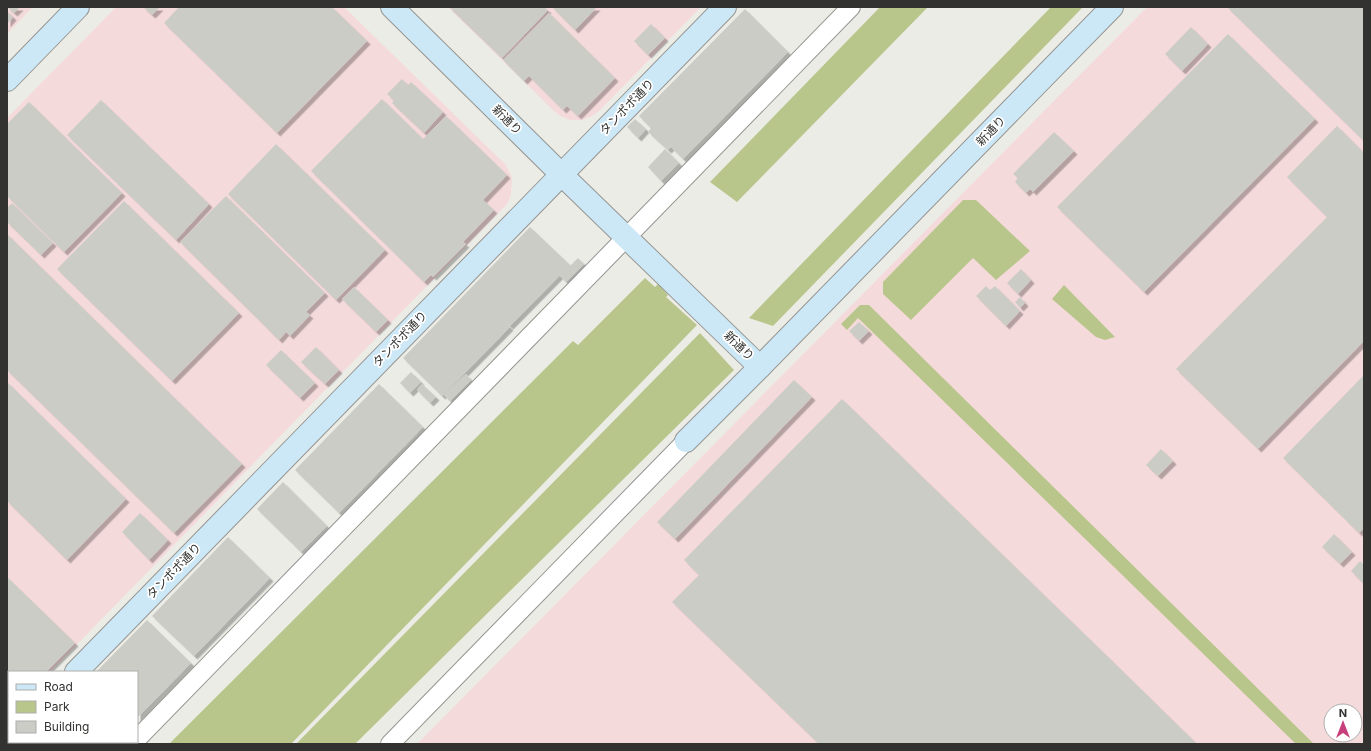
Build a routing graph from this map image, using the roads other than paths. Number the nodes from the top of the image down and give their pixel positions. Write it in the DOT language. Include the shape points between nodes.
graph roads {
  1 [pos="78,7"];
  2 [pos="392,7"];
  3 [pos="725,7"];
  4 [pos="851,7"];
  5 [pos="1112,7"];
  6 [pos="7,80"];
  7 [pos="561,174"];
  8 [pos="627,237"];
  9 [pos="760,367"];
  10 [pos="686,441"];
  11 [pos="77,671"];
  12 [pos="138,738"];
  13 [pos="390,744"];
  1 -- 6 [label="street"];
  2 -- 7 [label="street, 新通り"];
  3 -- 7 [label="street, タンポポ通り"];
  4 -- 8 [label="street"];
  5 -- 9 [label="street, 新通り"];
  7 -- 8 [label="street, 新通り"];
  7 -- 11 [label="street, タンポポ通り"];
  8 -- 9 [label="street, 新通り"];
  8 -- 12 [label="street"];
  9 -- 10 [label="street"];
  10 -- 13 [label="street"];
}
